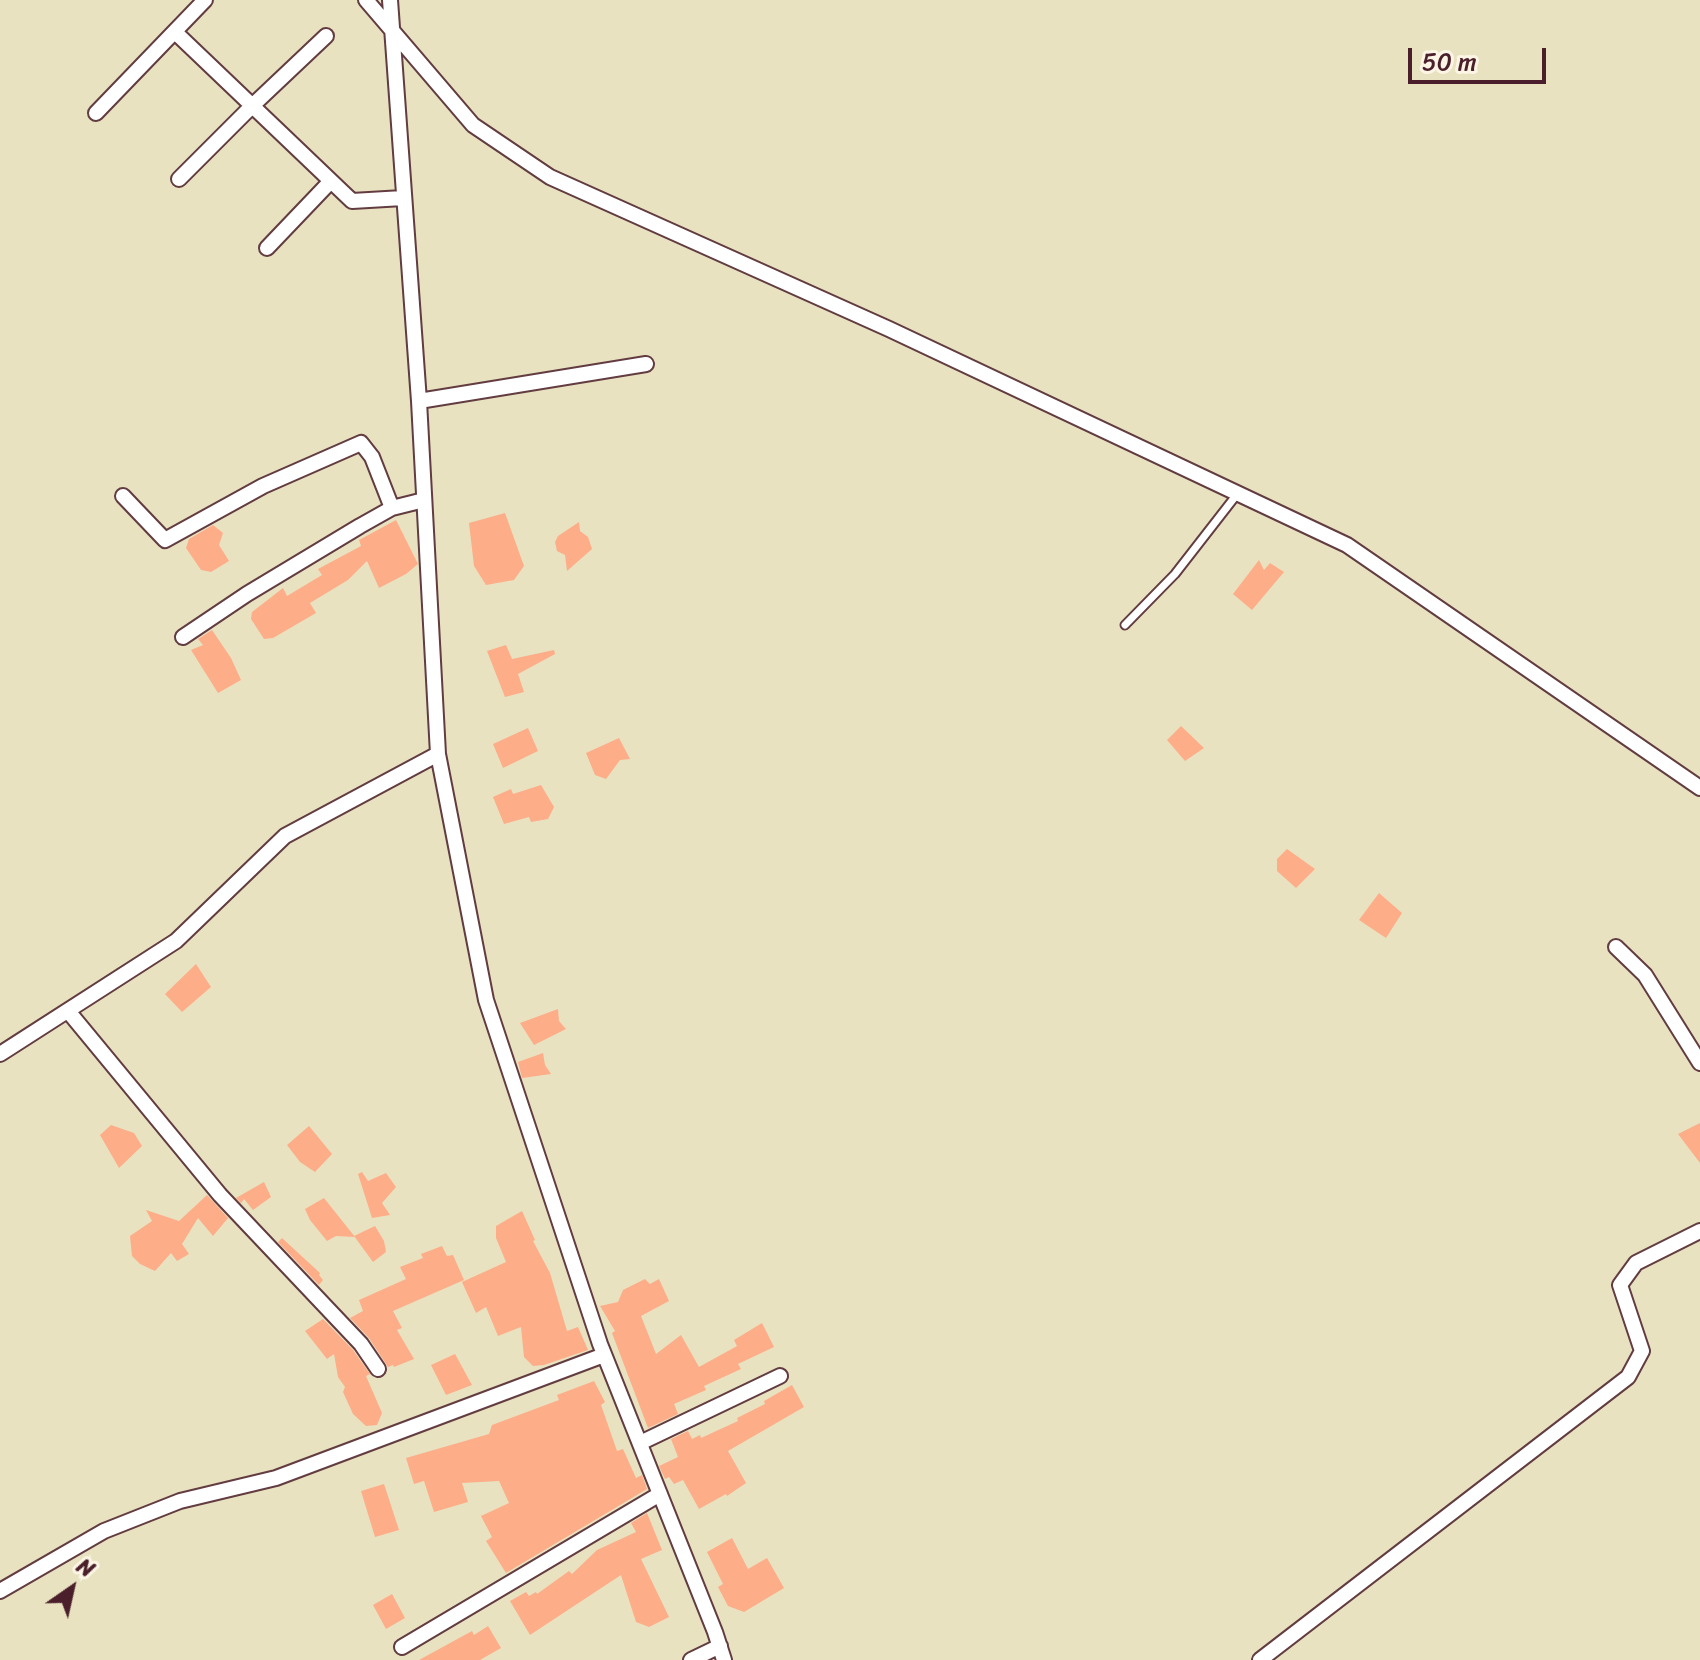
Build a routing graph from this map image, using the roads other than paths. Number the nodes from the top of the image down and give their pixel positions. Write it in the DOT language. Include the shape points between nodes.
graph roads {
  1 [pos="205,0"];
  2 [pos="366,0"];
  3 [pos="390,0"];
  4 [pos="392,29"];
  5 [pos="175,32"];
  6 [pos="326,36"];
  7 [pos="252,106"];
  8 [pos="96,113"];
  9 [pos="179,179"];
  10 [pos="330,182"];
  11 [pos="403,198"];
  12 [pos="267,248"];
  13 [pos="646,364"];
  14 [pos="419,401"];
  15 [pos="1238,493"];
  16 [pos="123,496"];
  17 [pos="424,500"];
  18 [pos="392,508"];
  19 [pos="1125,625"];
  20 [pos="183,637"];
  21 [pos="438,754"];
  22 [pos="1700,788"];
  23 [pos="1616,947"];
  24 [pos="68,1011"];
  25 [pos="0,1054"];
  26 [pos="1700,1063"];
  27 [pos="1700,1231"];
  28 [pos="604,1355"];
  29 [pos="378,1369"];
  30 [pos="780,1376"];
  31 [pos="640,1443"];
  32 [pos="660,1494"];
  33 [pos="0,1591"];
  34 [pos="402,1647"];
  35 [pos="722,1653"];
  36 [pos="691,1660"];
  37 [pos="1260,1660"];
  1 -- 5 [label="street"];
  2 -- 4 [label="street"];
  3 -- 4 [label="street"];
  4 -- 11 [label="street"];
  4 -- 15 [label="street" via="473,125 550,177"];
  5 -- 7 [label="street"];
  5 -- 8 [label="street"];
  6 -- 7 [label="street"];
  7 -- 9 [label="street"];
  7 -- 10 [label="street"];
  10 -- 11 [label="street" via="352,201"];
  10 -- 12 [label="street"];
  11 -- 14 [label="street"];
  13 -- 14 [label="street"];
  14 -- 17 [label="street"];
  15 -- 19 [label="lane" via="1175,574"];
  15 -- 22 [label="street" via="1347,545"];
  16 -- 18 [label="street" via="165,540 263,486 361,443"];
  17 -- 18 [label="street"];
  17 -- 21 [label="street"];
  18 -- 20 [label="street"];
  21 -- 24 [label="street" via="285,836 176,941"];
  21 -- 28 [label="street" via="486,1000"];
  23 -- 26 [label="street" via="1645,975"];
  24 -- 25 [label="street"];
  24 -- 29 [label="street" via="220,1195 361,1344"];
  27 -- 37 [label="street" via="1636,1263 1620,1285 1642,1351 1628,1377"];
  28 -- 31 [label="street"];
  28 -- 33 [label="street" via="276,1478 180,1501 104,1531"];
  30 -- 31 [label="street"];
  31 -- 32 [label="street"];
  32 -- 34 [label="street"];
  32 -- 35 [label="street"];
  35 -- 36 [label="street"];
}
